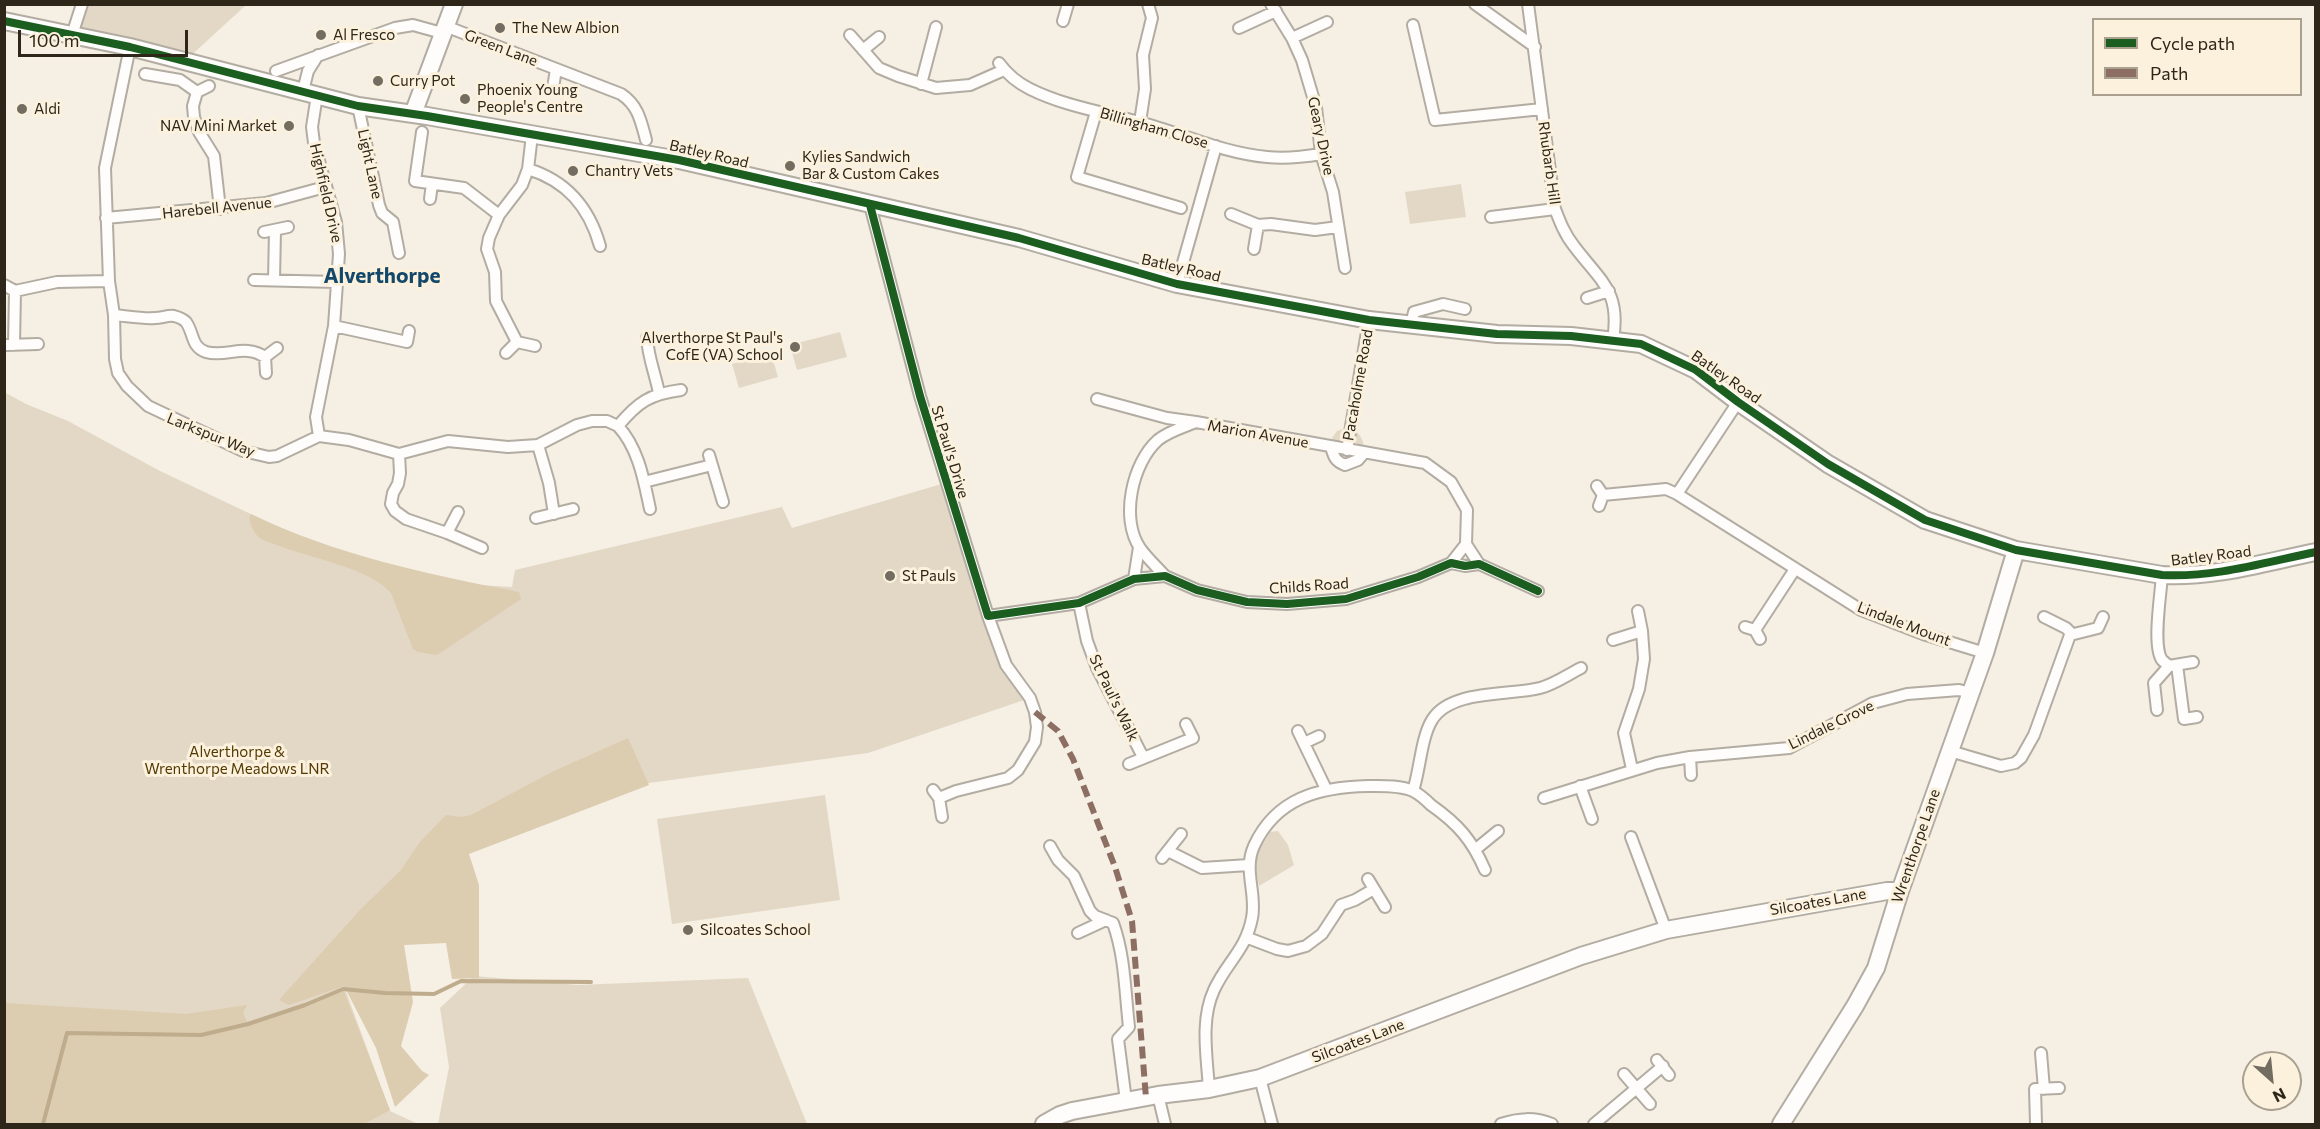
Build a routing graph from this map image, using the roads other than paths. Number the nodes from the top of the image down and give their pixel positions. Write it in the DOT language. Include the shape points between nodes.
graph roads {
  1 [pos="82,4"];
  2 [pos="454,4"];
  3 [pos="1068,4"];
  4 [pos="1148,4"];
  5 [pos="1476,4"];
  6 [pos="1528,4"];
  7 [pos="1274,8"];
  8 [pos="4,21"];
  9 [pos="1063,21"];
  10 [pos="1327,22"];
  11 [pos="1413,26"];
  12 [pos="936,27"];
  13 [pos="1239,28"];
  14 [pos="444,30"];
  15 [pos="72,35"];
  16 [pos="850,35"];
  17 [pos="879,37"];
  18 [pos="1292,38"];
  19 [pos="130,47"];
  20 [pos="1534,47"];
  21 [pos="863,50"];
  22 [pos="318,55"];
  23 [pos="556,69"];
  24 [pos="276,71"];
  25 [pos="145,74"];
  26 [pos="921,84"];
  27 [pos="209,86"];
  28 [pos="553,88"];
  29 [pos="197,92"];
  30 [pos="310,93"];
  31 [pos="358,106"];
  32 [pos="1542,109"];
  33 [pos="1096,112"];
  34 [pos="413,114"];
  35 [pos="1140,122"];
  36 [pos="422,132"];
  37 [pos="532,135"];
  38 [pos="646,140"];
  39 [pos="1216,146"];
  40 [pos="1321,154"];
  41 [pos="528,169"];
  42 [pos="432,184"];
  43 [pos="325,187"];
  44 [pos="430,199"];
  45 [pos="870,205"];
  46 [pos="1181,208"];
  47 [pos="220,209"];
  48 [pos="1555,209"];
  49 [pos="1232,214"];
  50 [pos="499,215"];
  51 [pos="1491,217"];
  52 [pos="106,218"];
  53 [pos="1258,225"];
  54 [pos="288,227"];
  55 [pos="1338,227"];
  56 [pos="600,246"];
  57 [pos="1254,249"];
  58 [pos="399,253"];
  59 [pos="1345,268"];
  60 [pos="254,280"];
  61 [pos="274,280"];
  62 [pos="109,281"];
  63 [pos="337,282"];
  64 [pos="1177,284"];
  65 [pos="4,285"];
  66 [pos="15,291"];
  67 [pos="1609,291"];
  68 [pos="1587,298"];
  69 [pos="1465,309"];
  70 [pos="114,315"];
  71 [pos="1370,320"];
  72 [pos="1411,325"];
  73 [pos="334,326"];
  74 [pos="409,331"];
  75 [pos="647,338"];
  76 [pos="1612,340"];
  77 [pos="517,342"];
  78 [pos="38,344"];
  79 [pos="10,345"];
  80 [pos="535,346"];
  81 [pos="277,348"];
  82 [pos="506,353"];
  83 [pos="265,357"];
  84 [pos="266,372"];
  85 [pos="681,390"];
  86 [pos="659,393"];
  87 [pos="1097,399"];
  88 [pos="1738,402"];
  89 [pos="1167,418"];
  90 [pos="1196,422"];
  91 [pos="618,426"];
  92 [pos="1171,432"];
  93 [pos="319,436"];
  94 [pos="538,445"];
  95 [pos="1331,447"];
  96 [pos="1347,450"];
  97 [pos="1364,453"];
  98 [pos="399,454"];
  99 [pos="644,482"];
  100 [pos="1677,494"];
  101 [pos="1600,496"];
  102 [pos="723,502"];
  103 [pos="573,509"];
  104 [pos="650,509"];
  105 [pos="458,512"];
  106 [pos="554,514"];
  107 [pos="536,518"];
  108 [pos="447,532"];
  109 [pos="1466,544"];
  110 [pos="1139,547"];
  111 [pos="482,548"];
  112 [pos="2016,550"];
  113 [pos="2316,552"];
  114 [pos="1451,563"];
  115 [pos="1479,564"];
  116 [pos="1795,569"];
  117 [pos="2162,575"];
  118 [pos="1165,576"];
  119 [pos="1134,579"];
  120 [pos="1538,591"];
  121 [pos="1079,603"];
  122 [pos="1638,610"];
  123 [pos="988,616"];
  124 [pos="2044,617"];
  125 [pos="2103,618"];
  126 [pos="1642,631"];
  127 [pos="1753,632"];
  128 [pos="2072,634"];
  129 [pos="1613,640"];
  130 [pos="1985,653"];
  131 [pos="2193,662"];
  132 [pos="1576,668"];
  133 [pos="2175,668"];
  134 [pos="1971,693"];
  135 [pos="2157,710"];
  136 [pos="2197,717"];
  137 [pos="1186,724"];
  138 [pos="1298,731"];
  139 [pos="1319,736"];
  140 [pos="1304,743"];
  141 [pos="1950,751"];
  142 [pos="1143,757"];
  143 [pos="1689,757"];
  144 [pos="1129,764"];
  145 [pos="1632,769"];
  146 [pos="1690,775"];
  147 [pos="1580,786"];
  148 [pos="1326,789"];
  149 [pos="1413,791"];
  150 [pos="1544,798"];
  151 [pos="942,818"];
  152 [pos="1592,819"];
  153 [pos="1498,831"];
  154 [pos="1181,834"];
  155 [pos="1631,837"];
  156 [pos="1050,846"];
  157 [pos="1476,849"];
  158 [pos="1249,865"];
  159 [pos="1485,870"];
  160 [pos="1900,891"];
  161 [pos="1385,907"];
  162 [pos="1111,919"];
  163 [pos="1666,930"];
  164 [pos="1078,933"];
  165 [pos="1248,938"];
  166 [pos="2041,1053"];
  167 [pos="1663,1067"];
  168 [pos="1624,1074"];
  169 [pos="1260,1078"];
  170 [pos="1637,1088"];
  171 [pos="2059,1088"];
  172 [pos="1209,1089"];
  173 [pos="2044,1089"];
  174 [pos="1158,1095"];
  175 [pos="1126,1101"];
  176 [pos="1650,1104"];
  177 [pos="1044,1125"];
  178 [pos="1165,1125"];
  179 [pos="1272,1125"];
  180 [pos="1501,1125"];
  181 [pos="1552,1125"];
  182 [pos="1594,1125"];
  183 [pos="1781,1125"];
  184 [pos="2036,1125"];
  1 -- 15 [label="street"];
  2 -- 14 [label="street"];
  3 -- 9 [label="street"];
  4 -- 35 [label="street" via="1152,18 1143,55 1145,89"];
  5 -- 20 [label="street"];
  6 -- 20 [label="street, Rhubarb Hill"];
  7 -- 13 [label="street, Geary Drive"];
  7 -- 18 [label="street, Geary Drive"];
  8 -- 15 [label="street, Batley Road"];
  10 -- 18 [label="street"];
  11 -- 32 [label="street" via="1435,120"];
  12 -- 26 [label="street"];
  14 -- 22 [label="street, Green Lane" via="413,25 394,28"];
  14 -- 23 [label="street, Green Lane"];
  14 -- 34 [label="street"];
  15 -- 19 [label="street, Batley Road"];
  16 -- 21 [label="street"];
  17 -- 21 [label="street"];
  18 -- 40 [label="street, Geary Drive" via="1316,107"];
  19 -- 30 [label="street, Batley Road"];
  19 -- 52 [label="street, Larkspur Way" via="105,168"];
  20 -- 32 [label="street, Rhubarb Hill"];
  21 -- 26 [label="street" via="879,68"];
  22 -- 24 [label="street, Green Lane"];
  22 -- 30 [label="street, Highfield Drive" via="308,71"];
  23 -- 28 [label="street, Green Lane"];
  23 -- 38 [label="street, Green Lane" via="630,100 638,111"];
  25 -- 29 [label="street" via="180,80"];
  26 -- 33 [label="street, Billingham Close" via="936,88 970,85 1001,66 1030,89"];
  27 -- 29 [label="street"];
  29 -- 47 [label="street" via="194,117 214,156"];
  30 -- 31 [label="street, Batley Road"];
  30 -- 43 [label="street, Highfield Drive" via="312,127"];
  31 -- 34 [label="street, Batley Road"];
  31 -- 58 [label="street, Light Lane" via="379,205 393,222"];
  32 -- 48 [label="street, Rhubarb Hill"];
  33 -- 35 [label="street, Billingham Close"];
  33 -- 46 [label="street" via="1077,177"];
  34 -- 37 [label="street, Batley Road"];
  35 -- 39 [label="street, Billingham Close"];
  36 -- 42 [label="street" via="415,181"];
  37 -- 41 [label="street"];
  37 -- 45 [label="street, Batley Road" via="679,160"];
  39 -- 40 [label="street, Billingham Close" via="1266,157"];
  39 -- 64 [label="street"];
  40 -- 55 [label="street, Geary Drive" via="1333,192"];
  41 -- 50 [label="street" via="522,185"];
  41 -- 56 [label="street" via="544,174 584,208"];
  42 -- 44 [label="street"];
  42 -- 50 [label="street" via="464,188"];
  43 -- 47 [label="street, Harebell Avenue" via="266,203"];
  43 -- 63 [label="street, Highfield Drive" via="338,235"];
  45 -- 64 [label="street, Batley Road" via="1019,238"];
  45 -- 123 [label="street, St Paul's Drive" via="920,396"];
  47 -- 52 [label="street, Harebell Avenue"];
  48 -- 51 [label="street"];
  48 -- 67 [label="street, Rhubarb Hill" via="1566,235"];
  49 -- 53 [label="street"];
  50 -- 77 [label="street" via="487,249 495,272 496,301"];
  52 -- 62 [label="street, Larkspur Way"];
  53 -- 55 [label="street" via="1315,230"];
  53 -- 57 [label="street"];
  54 -- 61 [label="street" via="270,231"];
  55 -- 59 [label="street, Geary Drive"];
  60 -- 61 [label="street"];
  61 -- 63 [label="street"];
  62 -- 66 [label="street" via="57,282"];
  62 -- 70 [label="street, Larkspur Way"];
  63 -- 73 [label="street, Highfield Drive"];
  64 -- 71 [label="street, Batley Road"];
  65 -- 66 [label="street"];
  66 -- 79 [label="street"];
  67 -- 68 [label="street"];
  67 -- 76 [label="street, Rhubarb Hill" via="1616,323"];
  69 -- 72 [label="street" via="1443,304 1414,312"];
  70 -- 83 [label="street" via="179,317 204,351 257,351"];
  70 -- 93 [label="street, Larkspur Way" via="118,373 148,406 243,450 269,457"];
  71 -- 72 [label="street, Batley Road"];
  71 -- 96 [label="street, Pacaholme Road"];
  72 -- 76 [label="street, Batley Road"];
  73 -- 74 [label="street" via="407,342"];
  73 -- 93 [label="street, Highfield Drive" via="316,417"];
  75 -- 86 [label="street"];
  76 -- 88 [label="street, Batley Road" via="1641,344 1669,356 1696,370"];
  77 -- 80 [label="street"];
  77 -- 82 [label="street"];
  78 -- 79 [label="street"];
  81 -- 83 [label="street"];
  83 -- 84 [label="street"];
  85 -- 86 [label="street"];
  86 -- 91 [label="street" via="640,403"];
  87 -- 89 [label="street"];
  88 -- 100 [label="street"];
  88 -- 112 [label="street, Batley Road" via="1889,501 1925,520"];
  89 -- 90 [label="street"];
  89 -- 92 [label="street"];
  90 -- 92 [label="street, Marion Avenue"];
  90 -- 95 [label="street, Marion Avenue"];
  91 -- 94 [label="street" via="592,421"];
  91 -- 99 [label="street" via="631,444"];
  92 -- 110 [label="street, Marion Avenue" via="1158,441 1141,463 1131,489 1130,516"];
  93 -- 98 [label="street"];
  94 -- 98 [label="street" via="508,447 448,441"];
  94 -- 106 [label="street"];
  95 -- 96 [label="street, Marion Avenue"];
  95 -- 97 [label="street" via="1334,457 1345,465"];
  96 -- 97 [label="street, Marion Avenue"];
  97 -- 109 [label="street, Marion Avenue" via="1425,463 1451,482 1467,510"];
  98 -- 108 [label="street" via="400,473 392,504 395,511 406,519"];
  99 -- 102 [label="street" via="710,460"];
  99 -- 104 [label="street"];
  100 -- 101 [label="street, Lindale Mount" via="1666,489"];
  100 -- 116 [label="street, Lindale Mount"];
  103 -- 106 [label="street"];
  105 -- 108 [label="street"];
  106 -- 107 [label="street"];
  108 -- 111 [label="street"];
  109 -- 114 [label="street"];
  109 -- 115 [label="street"];
  110 -- 118 [label="street, Marion Avenue"];
  110 -- 119 [label="street, Marion Avenue"];
  112 -- 117 [label="street, Batley Road"];
  112 -- 130 [label="street, Wrenthorpe Lane"];
  113 -- 117 [label="street, Batley Road" via="2238,568"];
  114 -- 115 [label="street, Childs Road"];
  114 -- 118 [label="street, Childs Road" via="1346,599 1287,604 1247,602 1197,590"];
  115 -- 120 [label="street, Childs Road"];
  116 -- 127 [label="street"];
  116 -- 130 [label="street, Lindale Mount" via="1861,609"];
  117 -- 133 [label="street" via="2159,644 2162,661"];
  118 -- 119 [label="street, Childs Road"];
  119 -- 121 [label="street, Childs Road"];
  121 -- 123 [label="street"];
  121 -- 142 [label="street, St Paul's Walk" via="1098,668"];
  122 -- 126 [label="street"];
  123 -- 151 [label="street, St Paul's Drive" via="1006,665 1030,698 1037,727 1035,742 1018,770 1008,778 936,794"];
  124 -- 128 [label="street"];
  125 -- 128 [label="street" via="2098,628"];
  126 -- 129 [label="street"];
  126 -- 145 [label="street" via="1643,671 1624,733"];
  128 -- 141 [label="street" via="2023,756 2015,763 2001,766"];
  130 -- 134 [label="street, Wrenthorpe Lane"];
  131 -- 133 [label="street"];
  132 -- 149 [label="street" via="1556,683 1540,682 1518,693 1470,698 1441,710 1432,721"];
  133 -- 135 [label="street" via="2154,683"];
  133 -- 136 [label="street" via="2184,719"];
  134 -- 141 [label="street, Wrenthorpe Lane"];
  134 -- 143 [label="street, Lindale Grove" via="1949,690 1887,698 1789,748"];
  137 -- 142 [label="street" via="1193,738"];
  138 -- 140 [label="street"];
  139 -- 140 [label="street"];
  140 -- 148 [label="street"];
  141 -- 160 [label="street, Wrenthorpe Lane"];
  142 -- 144 [label="street"];
  143 -- 145 [label="street, Lindale Grove"];
  143 -- 146 [label="street"];
  145 -- 147 [label="street, Lindale Grove"];
  147 -- 150 [label="street, Lindale Grove"];
  147 -- 152 [label="street"];
  148 -- 149 [label="street" via="1376,786"];
  148 -- 158 [label="street" via="1288,805 1274,818 1254,847"];
  149 -- 157 [label="street" via="1461,829"];
  153 -- 157 [label="street"];
  154 -- 158 [label="street" via="1165,854 1202,868"];
  155 -- 163 [label="street"];
  156 -- 162 [label="street" via="1074,876 1090,911"];
  157 -- 159 [label="street"];
  158 -- 165 [label="street" via="1253,915"];
  160 -- 163 [label="street, Silcoates Lane"];
  160 -- 183 [label="street, Wrenthorpe Lane" via="1876,968"];
  161 -- 165 [label="street" via="1371,884 1355,900 1341,905 1322,934 1298,949 1277,949"];
  162 -- 164 [label="street"];
  162 -- 175 [label="street" via="1120,948 1128,1027 1118,1039"];
  163 -- 169 [label="street, Silcoates Lane" via="1581,956"];
  165 -- 172 [label="street" via="1214,990 1207,1010"];
  166 -- 173 [label="street"];
  167 -- 170 [label="street"];
  168 -- 170 [label="street"];
  169 -- 172 [label="street, Silcoates Lane"];
  169 -- 179 [label="street"];
  170 -- 176 [label="street"];
  170 -- 182 [label="street"];
  171 -- 173 [label="street"];
  172 -- 174 [label="street, Silcoates Lane"];
  173 -- 184 [label="street" via="2035,1089"];
  174 -- 175 [label="street, Silcoates Lane"];
  174 -- 178 [label="street"];
  175 -- 177 [label="street, Silcoates Lane" via="1060,1114"];
  180 -- 181 [label="street" via="1527,1118"];
}
